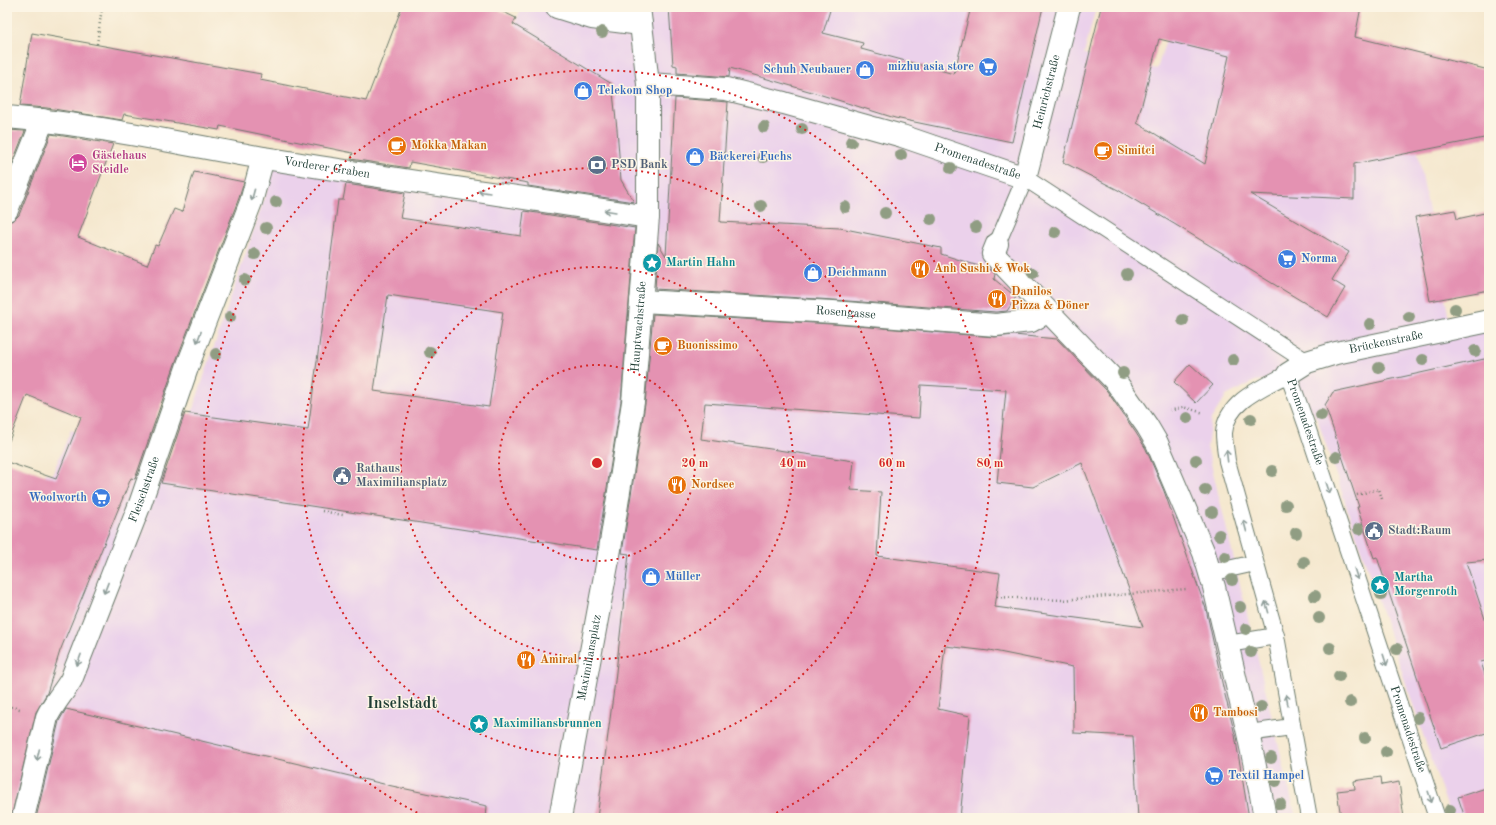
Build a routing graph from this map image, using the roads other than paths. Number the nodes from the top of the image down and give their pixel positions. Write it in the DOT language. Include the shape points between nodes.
graph roads {
  1 [pos="557,7"];
  2 [pos="1069,7"];
  3 [pos="640,16"];
  4 [pos="648,84"];
  5 [pos="7,117"];
  6 [pos="43,120"];
  7 [pos="263,158"];
  8 [pos="1025,178"];
  9 [pos="7,210"];
  10 [pos="648,217"];
  11 [pos="997,244"];
  12 [pos="641,301"];
  13 [pos="1047,312"];
  14 [pos="1489,321"];
  15 [pos="1299,356"];
  16 [pos="1288,374"];
  17 [pos="610,549"];
  18 [pos="1255,563"];
  19 [pos="1212,580"];
  20 [pos="1276,636"];
  21 [pos="1228,644"];
  22 [pos="1292,727"];
  23 [pos="1248,733"];
  24 [pos="560,816"];
  25 [pos="23,818"];
  26 [pos="1265,818"];
  27 [pos="1304,818"];
  28 [pos="1437,818"];
  1 -- 3 [label="street" via="592,18"];
  2 -- 8 [label="street, Heinrichstraße"];
  3 -- 4 [label="street, Hauptwachstraße"];
  4 -- 8 [label="street, Promenadestraße" via="726,89 748,94 902,136"];
  4 -- 10 [label="street, Hauptwachstraße"];
  5 -- 6 [label="street, Vorderer Graben"];
  6 -- 7 [label="street, Vorderer Graben"];
  6 -- 9 [label="street"];
  10 -- 7 [label="street, Vorderer Graben, one-way"];
  7 -- 25 [label="street, Fleischstraße, one-way" via="251,202 188,365 140,504 74,671 47,717"];
  8 -- 11 [label="lane"];
  8 -- 15 [label="lane, Promenadestraße"];
  10 -- 12 [label="street, Hauptwachstraße"];
  11 -- 13 [label="street" via="993,254"];
  12 -- 13 [label="street, Rosengasse" via="996,325 1031,321"];
  12 -- 17 [label="street, Hauptwachstraße" via="633,402"];
  13 -- 19 [label="street" via="1116,382 1152,434 1204,553"];
  14 -- 15 [label="street, Brückenstraße" via="1336,353"];
  15 -- 16 [label="street, Brückenstraße"];
  18 -- 16 [label="lane, Promenadestraße, one-way" via="1227,461 1224,432 1228,419 1238,404"];
  16 -- 28 [label="lane, Promenadestraße, one-way"];
  17 -- 24 [label="street, Maximiliansplatz"];
  18 -- 19 [label="lane"];
  20 -- 18 [label="lane, Promenadestraße, one-way"];
  19 -- 21 [label="street"];
  20 -- 21 [label="lane"];
  22 -- 20 [label="lane, Promenadestraße, one-way"];
  21 -- 23 [label="street"];
  22 -- 23 [label="lane"];
  22 -- 27 [label="lane, Promenadestraße"];
  23 -- 26 [label="street"];
}
